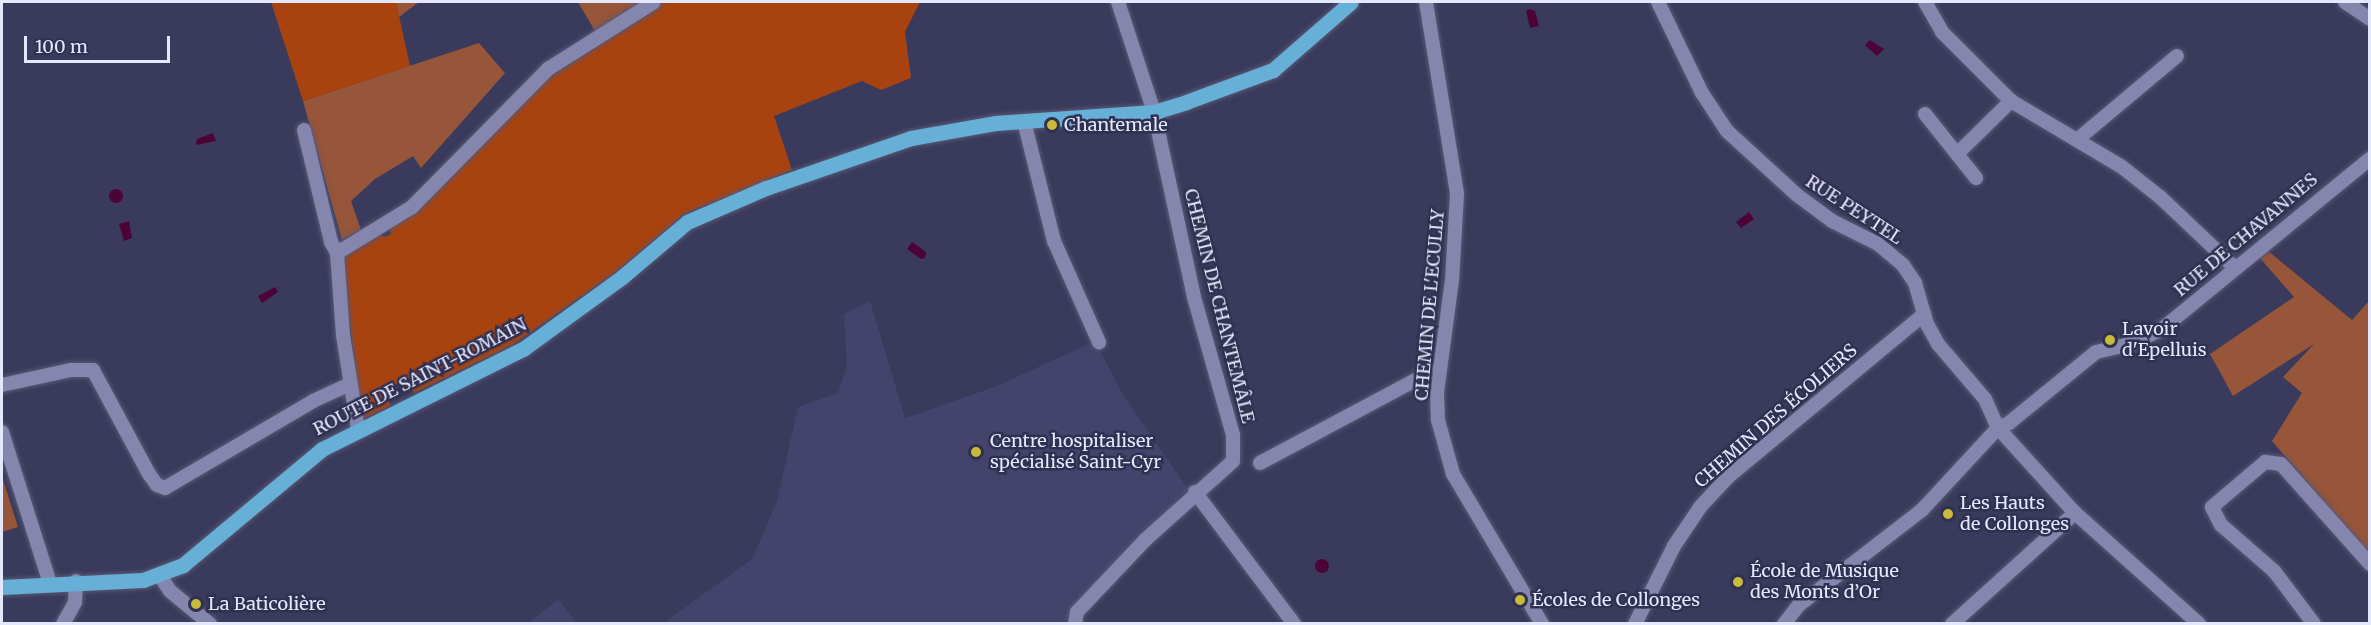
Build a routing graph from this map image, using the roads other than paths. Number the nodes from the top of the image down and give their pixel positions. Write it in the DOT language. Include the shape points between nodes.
graph roads {
  1 [pos="654,2"];
  2 [pos="1118,2"];
  3 [pos="1351,2"];
  4 [pos="1426,2"];
  5 [pos="1658,2"];
  6 [pos="1925,2"];
  7 [pos="2345,2"];
  8 [pos="2370,19"];
  9 [pos="2177,56"];
  10 [pos="2011,100"];
  11 [pos="1154,112"];
  12 [pos="1925,114"];
  13 [pos="1024,121"];
  14 [pos="304,130"];
  15 [pos="2078,139"];
  16 [pos="1957,154"];
  17 [pos="2370,159"];
  18 [pos="1976,178"];
  19 [pos="337,253"];
  20 [pos="2233,267"];
  21 [pos="1924,314"];
  22 [pos="1099,342"];
  23 [pos="1440,367"];
  24 [pos="350,384"];
  25 [pos="2,385"];
  26 [pos="1998,428"];
  27 [pos="358,429"];
  28 [pos="2,432"];
  29 [pos="1260,463"];
  30 [pos="1195,492"];
  31 [pos="2075,513"];
  32 [pos="2370,564"];
  33 [pos="160,576"];
  34 [pos="76,581"];
  35 [pos="50,583"];
  36 [pos="2,587"];
  37 [pos="63,624"];
  38 [pos="210,624"];
  39 [pos="1075,624"];
  40 [pos="1294,624"];
  41 [pos="1542,624"];
  42 [pos="1635,624"];
  43 [pos="1784,624"];
  44 [pos="1953,624"];
  45 [pos="2199,624"];
  46 [pos="2314,624"];
  1 -- 19 [label="street" via="548,69 412,207"];
  2 -- 11 [label="street"];
  3 -- 11 [label="main road, ROUTE DE SAINT-ROMAIN" via="1273,70"];
  4 -- 23 [label="street, CHEMIN DE L'ECULLY" via="1457,194"];
  5 -- 21 [label="street, RUE PEYTEL" via="1702,93 1727,131 1797,195 1878,244 1903,265 1915,283"];
  6 -- 10 [label="street" via="1942,32"];
  7 -- 8 [label="street"];
  9 -- 15 [label="street"];
  10 -- 15 [label="street"];
  10 -- 16 [label="street"];
  11 -- 13 [label="main road, ROUTE DE SAINT-ROMAIN"];
  11 -- 30 [label="street, CHEMIN DE CHANTEMÂLE" via="1194,297 1233,435 1233,461"];
  12 -- 16 [label="street"];
  13 -- 22 [label="street" via="1054,241"];
  13 -- 27 [label="main road, ROUTE DE SAINT-ROMAIN" via="911,138 766,188 687,222 622,277 523,349"];
  14 -- 19 [label="street"];
  15 -- 20 [label="street" via="2160,197"];
  16 -- 18 [label="street"];
  17 -- 20 [label="street, RUE DE CHAVANNES"];
  19 -- 24 [label="street"];
  20 -- 26 [label="street, RUE DE CHAVANNES" via="2162,329 2131,344 2096,352"];
  21 -- 26 [label="street, RUE PEYTEL" via="1938,344 1985,399"];
  21 -- 42 [label="street, CHEMIN DES ÉCOLIERS" via="1728,477 1701,506 1674,546"];
  23 -- 29 [label="street"];
  23 -- 41 [label="street, CHEMIN DE L'ECULLY" via="1438,420 1453,474"];
  24 -- 25 [label="street" via="160,488 149,474 98,373 71,370"];
  24 -- 27 [label="street"];
  26 -- 31 [label="street, RUE PEYTEL"];
  26 -- 43 [label="street, RUE DE CHAVANNES" via="1922,510 1808,598"];
  27 -- 33 [label="main road, ROUTE DE SAINT-ROMAIN" via="302,463 183,565"];
  28 -- 35 [label="street"];
  30 -- 39 [label="street, CHEMIN DE CHANTEMÂLE" via="1077,612"];
  30 -- 40 [label="street"];
  31 -- 44 [label="street"];
  31 -- 45 [label="street, RUE PEYTEL"];
  32 -- 46 [label="street" via="2281,464 2265,462 2212,507 2221,525 2274,571"];
  33 -- 34 [label="main road, ROUTE DE SAINT-ROMAIN"];
  33 -- 38 [label="street" via="170,591"];
  34 -- 35 [label="main road, ROUTE DE SAINT-ROMAIN"];
  34 -- 37 [label="street" via="75,603"];
  35 -- 36 [label="main road, ROUTE DE SAINT-ROMAIN"];
}
